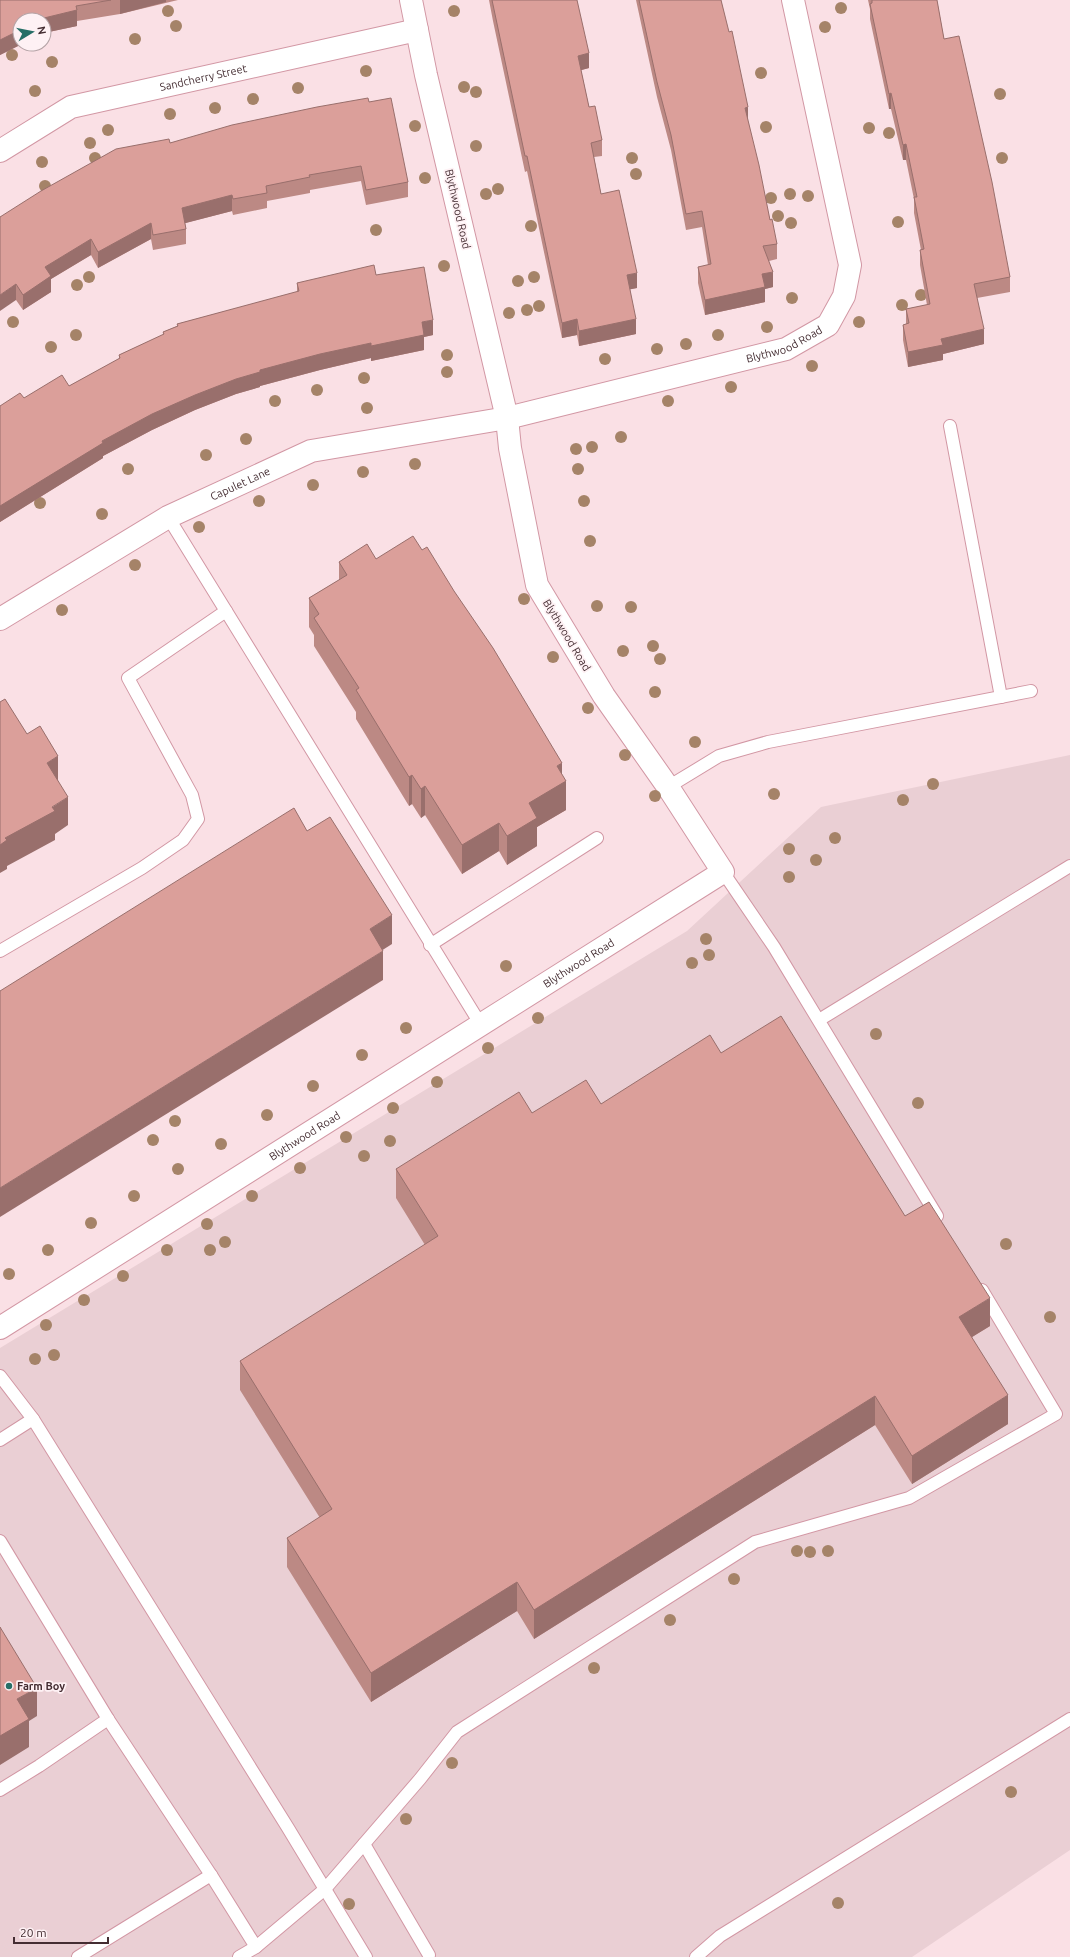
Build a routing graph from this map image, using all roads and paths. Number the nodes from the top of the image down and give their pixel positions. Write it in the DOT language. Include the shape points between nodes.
graph roads {
  1 [pos="411,0"];
  2 [pos="793,0"];
  3 [pos="417,30"];
  4 [pos="0,151"];
  5 [pos="507,418"];
  6 [pos="950,426"];
  7 [pos="168,517"];
  8 [pos="226,611"];
  9 [pos="0,619"];
  10 [pos="1030,691"];
  11 [pos="1001,697"];
  12 [pos="668,787"];
  13 [pos="597,838"];
  14 [pos="1070,866"];
  15 [pos="723,872"];
  16 [pos="430,945"];
  17 [pos="0,951"];
  18 [pos="819,1020"];
  19 [pos="481,1026"];
  20 [pos="944,1228"];
  21 [pos="976,1281"];
  22 [pos="0,1328"];
  23 [pos="0,1376"];
  24 [pos="33,1419"];
  25 [pos="0,1440"];
  26 [pos="0,1541"];
  27 [pos="108,1719"];
  28 [pos="1070,1719"];
  29 [pos="0,1790"];
  30 [pos="364,1844"];
  31 [pos="211,1875"];
  32 [pos="325,1889"];
  33 [pos="256,1947"];
  34 [pos="429,1955"];
  35 [pos="78,1957"];
  36 [pos="239,1957"];
  37 [pos="366,1957"];
  38 [pos="696,1957"];
  1 -- 3 [label="street, Blythwood Road"];
  2 -- 5 [label="street, Blythwood Road" via="850,265 844,296 828,325 786,349"];
  3 -- 4 [label="street, Sandcherry Street" via="71,107"];
  3 -- 5 [label="street, Blythwood Road"];
  5 -- 7 [label="street, Capulet Lane" via="311,451"];
  5 -- 12 [label="street, Blythwood Road" via="510,448 537,584 604,696"];
  6 -- 11 [label="lane"];
  7 -- 8 [label="lane"];
  7 -- 9 [label="street, Capulet Lane"];
  8 -- 16 [label="lane"];
  8 -- 17 [label="lane" via="128,678 192,795 198,819 183,840 142,868"];
  10 -- 11 [label="lane"];
  11 -- 12 [label="lane" via="768,742 719,756"];
  12 -- 15 [label="street, Blythwood Road"];
  13 -- 16 [label="lane"];
  14 -- 18 [label="lane"];
  15 -- 18 [label="lane"];
  15 -- 19 [label="street, Blythwood Road"];
  16 -- 19 [label="lane"];
  18 -- 20 [label="lane"];
  19 -- 22 [label="street, Blythwood Road"];
  21 -- 30 [label="lane" via="1056,1414 909,1498 755,1542 456,1732 420,1779"];
  23 -- 24 [label="lane"];
  24 -- 25 [label="lane"];
  24 -- 32 [label="lane"];
  26 -- 27 [label="lane"];
  27 -- 29 [label="lane"];
  27 -- 31 [label="lane"];
  28 -- 38 [label="lane" via="720,1936"];
  30 -- 32 [label="lane"];
  30 -- 34 [label="lane"];
  31 -- 33 [label="lane"];
  31 -- 35 [label="lane"];
  32 -- 33 [label="lane"];
  32 -- 37 [label="lane"];
  33 -- 36 [label="lane"];
}
